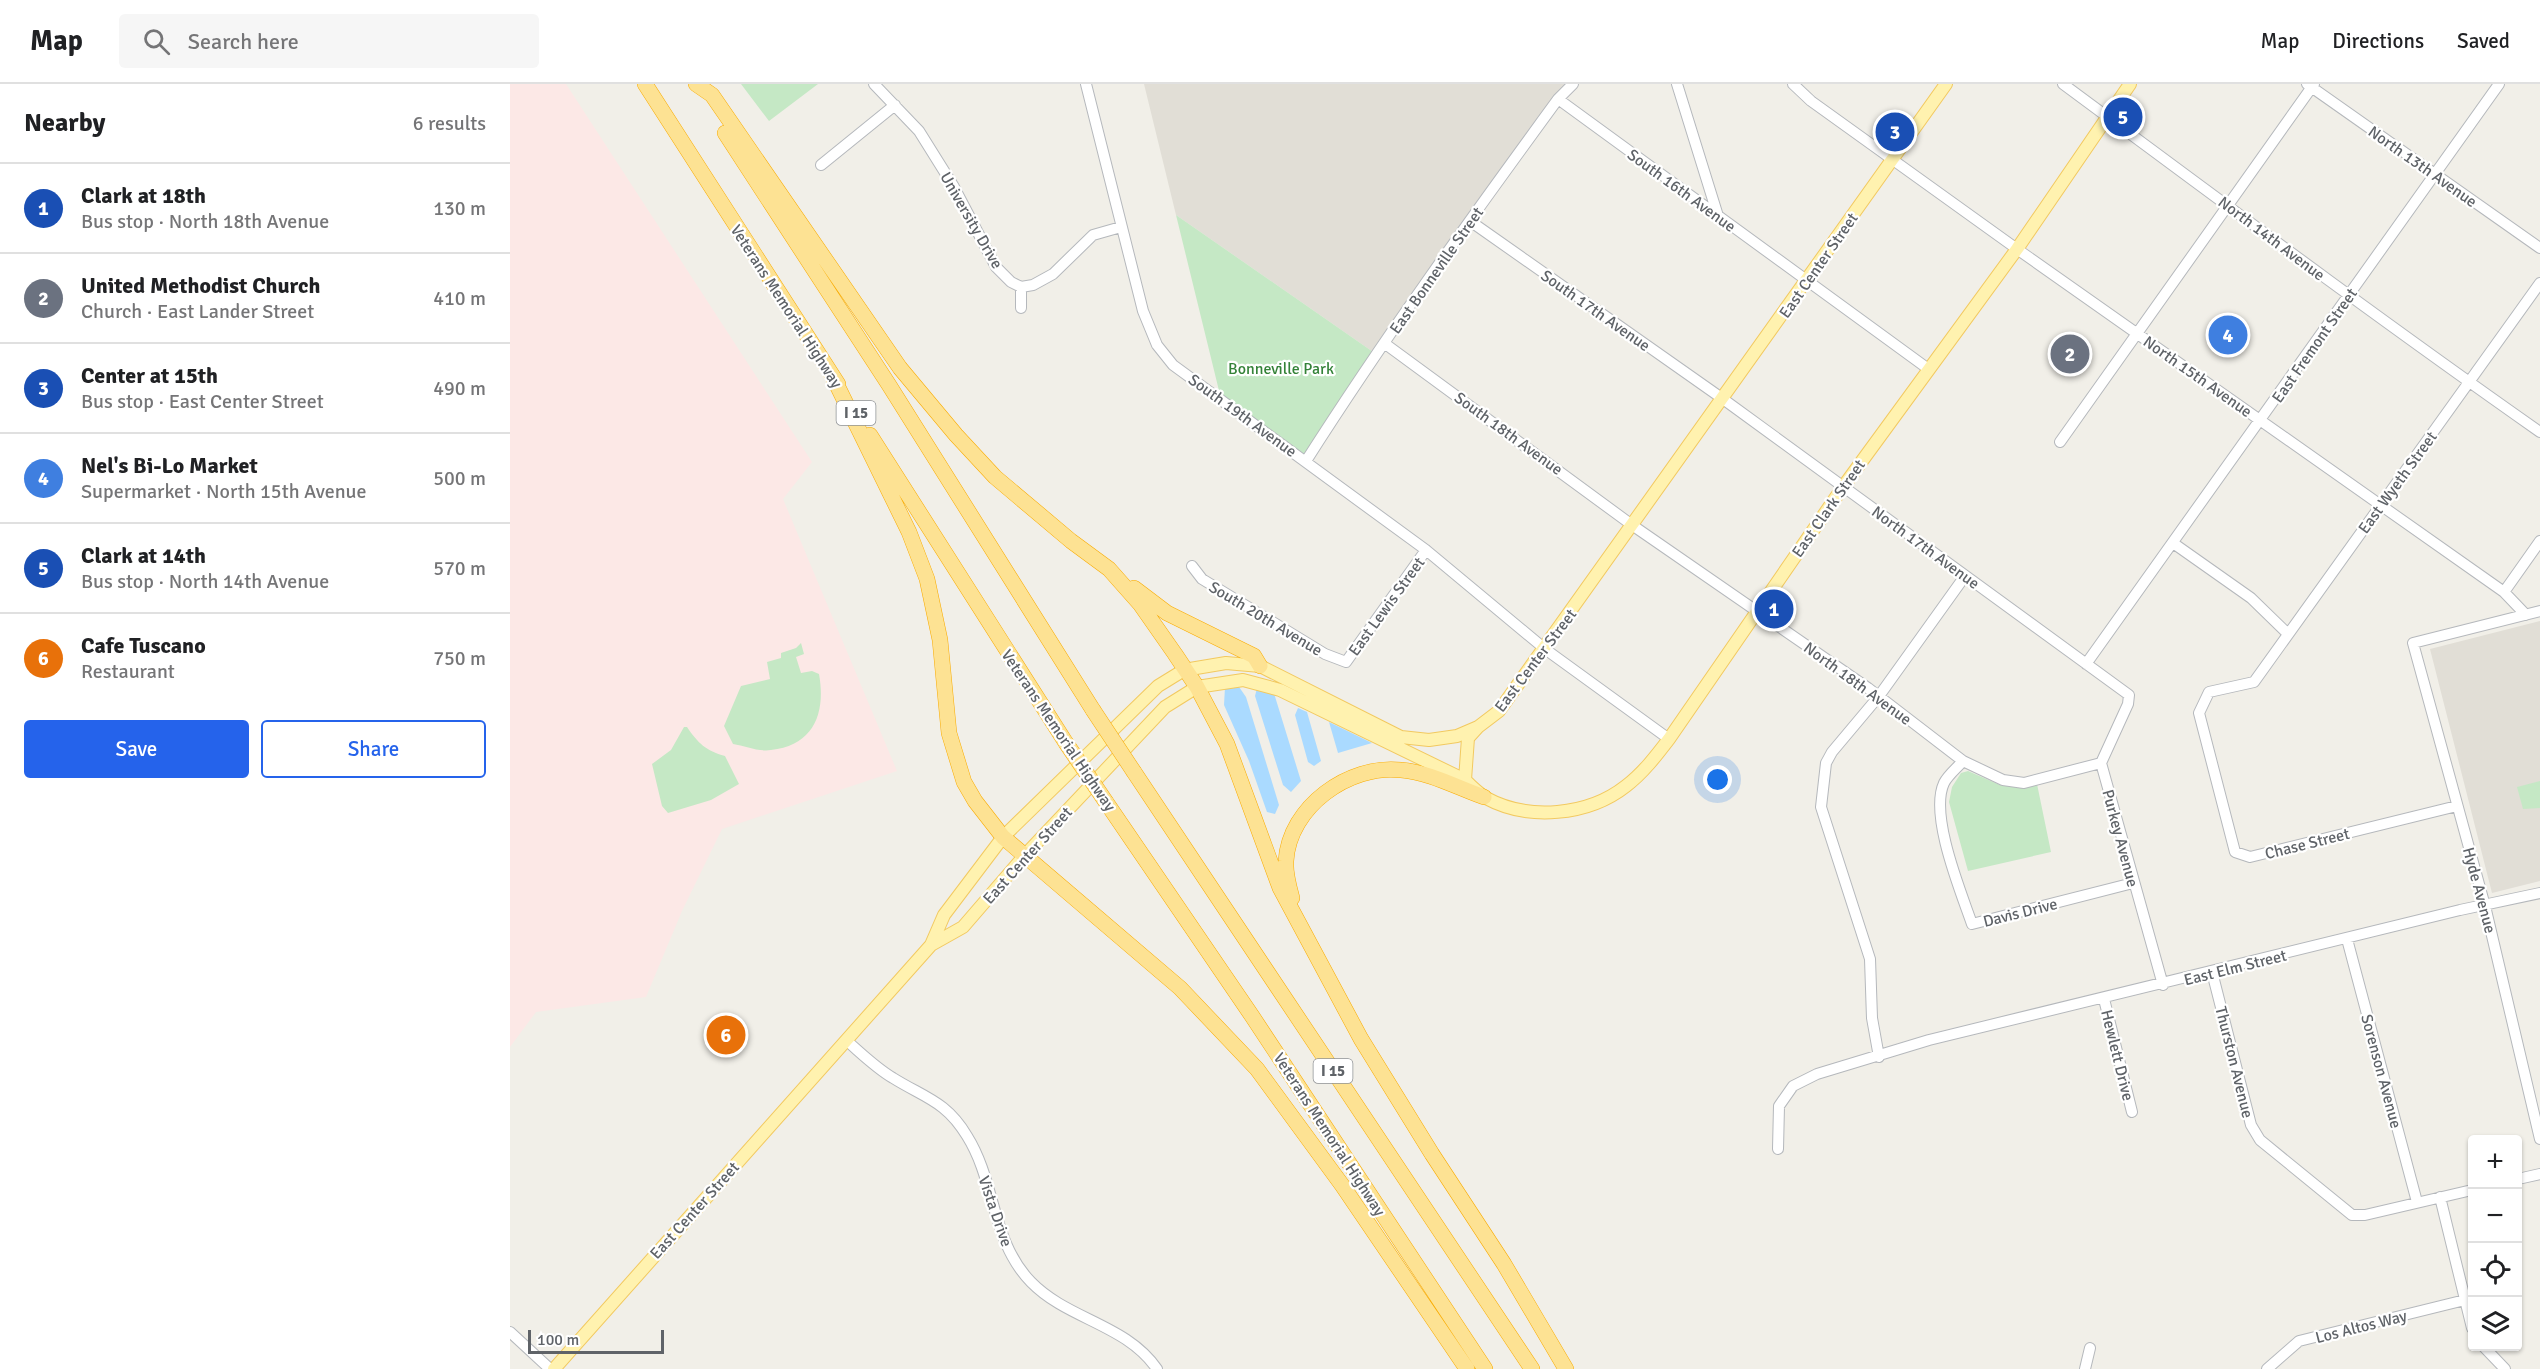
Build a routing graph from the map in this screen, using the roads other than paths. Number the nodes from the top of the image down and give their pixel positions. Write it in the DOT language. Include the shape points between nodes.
graph roads {
  1 [pos="645,84"];
  2 [pos="695,84"];
  3 [pos="874,84"];
  4 [pos="1086,84"];
  5 [pos="1573,84"];
  6 [pos="1677,84"];
  7 [pos="1792,84"];
  8 [pos="1946,84"];
  9 [pos="2063,84"];
  10 [pos="2130,84"];
  11 [pos="2499,84"];
  12 [pos="2311,85"];
  13 [pos="1558,99"];
  14 [pos="895,105"];
  15 [pos="2107,117"];
  16 [pos="1893,159"];
  17 [pos="821,165"];
  18 [pos="2435,174"];
  19 [pos="2229,204"];
  20 [pos="1718,217"];
  21 [pos="1470,221"];
  22 [pos="1121,227"];
  23 [pos="2540,248"];
  24 [pos="2017,249"];
  25 [pos="1808,280"];
  26 [pos="2540,283"];
  27 [pos="1021,287"];
  28 [pos="2348,297"];
  29 [pos="1020,308"];
  30 [pos="2137,334"];
  31 [pos="1384,343"];
  32 [pos="1927,368"];
  33 [pos="833,377"];
  34 [pos="2469,382"];
  35 [pos="1723,399"];
  36 [pos="2260,420"];
  37 [pos="2540,432"];
  38 [pos="2060,442"];
  39 [pos="1306,461"];
  40 [pos="1843,487"];
  41 [pos="2381,505"];
  42 [pos="1632,525"];
  43 [pos="2540,541"];
  44 [pos="2173,543"];
  45 [pos="1426,550"];
  46 [pos="1192,566"];
  47 [pos="1109,569"];
  48 [pos="1965,576"];
  49 [pos="2504,592"];
  50 [pos="1757,610"];
  51 [pos="2540,611"];
  52 [pos="2526,615"];
  53 [pos="2288,634"];
  54 [pos="1545,649"];
  55 [pos="1346,662"];
  56 [pos="2086,664"];
  57 [pos="1260,666"];
  58 [pos="1184,670"];
  59 [pos="1197,687"];
  60 [pos="1879,696"];
  61 [pos="1479,727"];
  62 [pos="1669,739"];
  63 [pos="2206,739"];
  64 [pos="1963,761"];
  65 [pos="2101,763"];
  66 [pos="1465,780"];
  67 [pos="1484,797"];
  68 [pos="2457,806"];
  69 [pos="1003,837"];
  70 [pos="1026,854"];
  71 [pos="2133,883"];
  72 [pos="2540,893"];
  73 [pos="2485,906"];
  74 [pos="1297,918"];
  75 [pos="2347,939"];
  76 [pos="931,945"];
  77 [pos="2212,972"];
  78 [pos="2163,985"];
  79 [pos="2104,999"];
  80 [pos="847,1041"];
  81 [pos="1879,1057"];
  82 [pos="2132,1112"];
  83 [pos="2540,1138"];
  84 [pos="1778,1149"];
  85 [pos="2540,1174"];
  86 [pos="2522,1178"];
  87 [pos="2468,1191"];
  88 [pos="2440,1197"];
  89 [pos="2417,1202"];
  90 [pos="2464,1300"];
  91 [pos="2468,1314"];
  92 [pos="510,1332"];
  93 [pos="2090,1348"];
  94 [pos="2487,1351"];
  95 [pos="550,1369"];
  96 [pos="555,1369"];
  97 [pos="1157,1369"];
  98 [pos="1467,1369"];
  99 [pos="1485,1369"];
  100 [pos="1533,1369"];
  101 [pos="1566,1369"];
  102 [pos="2085,1369"];
  103 [pos="2267,1369"];
  104 [pos="2505,1369"];
  1 -- 33 [label="highway, Veterans Memorial Highway / I 15"];
  2 -- 47 [label="highway" via="712,95 900,368 956,435 995,477"];
  2 -- 100 [label="highway, I 15, bridge" via="1093,710"];
  3 -- 14 [label="street, University Drive"];
  4 -- 22 [label="street, South 19th Avenue"];
  5 -- 13 [label="street, East Bonneville Street"];
  6 -- 20 [label="street"];
  7 -- 16 [label="street, North 15th Avenue"];
  8 -- 16 [label="main road, East Center Street"];
  9 -- 15 [label="street, North 14th Avenue"];
  10 -- 15 [label="main road, East Clark Street"];
  11 -- 18 [label="street, East Fremont Street"];
  12 -- 18 [label="street, North 13th Avenue"];
  12 -- 19 [label="street"];
  13 -- 20 [label="street, South 16th Avenue"];
  13 -- 21 [label="street, East Bonneville Street"];
  14 -- 17 [label="street"];
  14 -- 27 [label="street, University Drive" via="919,131 954,186 996,267"];
  15 -- 19 [label="street, North 14th Avenue"];
  15 -- 24 [label="main road, East Clark Street"];
  16 -- 24 [label="street, North 15th Avenue"];
  16 -- 25 [label="main road, East Center Street"];
  18 -- 23 [label="street, North 13th Avenue"];
  18 -- 28 [label="street, East Fremont Street"];
  19 -- 28 [label="street, North 14th Avenue"];
  19 -- 30 [label="street"];
  20 -- 25 [label="street, South 16th Avenue"];
  21 -- 31 [label="street, East Bonneville Street"];
  21 -- 35 [label="street, South 17th Avenue"];
  22 -- 27 [label="street" via="1093,235 1053,274"];
  22 -- 39 [label="street, South 19th Avenue" via="1156,345 1173,365"];
  24 -- 30 [label="street, North 15th Avenue"];
  24 -- 32 [label="main road, East Clark Street"];
  25 -- 32 [label="street, South 16th Avenue"];
  25 -- 35 [label="main road, East Center Street"];
  26 -- 34 [label="street, East Wyeth Street"];
  27 -- 29 [label="street"];
  28 -- 34 [label="street, North 14th Avenue"];
  28 -- 36 [label="street, East Fremont Street"];
  30 -- 36 [label="street, North 15th Avenue"];
  30 -- 38 [label="street"];
  31 -- 39 [label="street, East Bonneville Street"];
  31 -- 42 [label="street, South 18th Avenue"];
  32 -- 40 [label="main road, East Clark Street"];
  33 -- 69 [label="highway" via="909,532 927,579 940,640 949,733 964,782"];
  33 -- 99 [label="highway, Veterans Memorial Highway / I 15, bridge" via="1066,743"];
  34 -- 37 [label="street, North 14th Avenue"];
  34 -- 41 [label="street, East Wyeth Street"];
  35 -- 40 [label="street, North 17th Avenue"];
  35 -- 42 [label="main road, East Center Street"];
  36 -- 41 [label="street, North 15th Avenue"];
  36 -- 44 [label="street, East Fremont Street"];
  39 -- 45 [label="street, South 19th Avenue"];
  40 -- 48 [label="street, North 17th Avenue"];
  40 -- 50 [label="main road, East Clark Street"];
  41 -- 49 [label="street, North 15th Avenue"];
  41 -- 53 [label="street, East Wyeth Street"];
  42 -- 50 [label="street, North 18th Avenue"];
  42 -- 54 [label="main road, East Center Street"];
  43 -- 49 [label="street"];
  44 -- 53 [label="street" via="2251,598"];
  44 -- 56 [label="street, East Fremont Street"];
  45 -- 54 [label="street, South 19th Avenue"];
  45 -- 55 [label="street, East Lewis Street"];
  46 -- 55 [label="street, South 20th Avenue" via="1202,579 1325,654"];
  47 -- 57 [label="highway" via="1167,613 1254,656"];
  47 -- 58 [label="highway" via="1140,604"];
  48 -- 56 [label="street, North 17th Avenue"];
  48 -- 60 [label="street"];
  49 -- 52 [label="street, North 15th Avenue"];
  50 -- 60 [label="street, North 18th Avenue"];
  50 -- 62 [label="main road, East Clark Street"];
  51 -- 52 [label="street"];
  52 -- 68 [label="street, Hyde Avenue" via="2413,643"];
  53 -- 63 [label="street, East Wyeth Street" via="2254,682 2209,692 2199,712"];
  54 -- 61 [label="main road, East Center Street" via="1499,711"];
  54 -- 62 [label="street, South 19th Avenue"];
  56 -- 65 [label="street, North 17th Avenue" via="2129,695"];
  57 -- 58 [label="main road, East Center Street" via="1226,663"];
  57 -- 61 [label="main road, East Center Street" via="1401,737 1442,739"];
  58 -- 59 [label="highway"];
  58 -- 69 [label="main road, East Center Street" via="1143,698"];
  59 -- 66 [label="main road, East Center Street" via="1243,680 1280,690"];
  59 -- 70 [label="main road, East Center Street" via="1165,707"];
  59 -- 74 [label="highway" via="1248,792 1280,888"];
  60 -- 64 [label="street, North 18th Avenue"];
  60 -- 81 [label="street" via="1826,763 1821,807 1870,959 1872,1018"];
  61 -- 66 [label="main road" via="1468,738"];
  62 -- 67 [label="main road, East Clark Street" via="1652,763 1624,787 1589,806 1528,812"];
  63 -- 68 [label="street, Chase Street" via="2235,852 2250,858"];
  64 -- 65 [label="street, North 18th Avenue" via="2003,780 2024,783"];
  64 -- 71 [label="street, Davis Drive" via="1944,783 1940,803 1944,834 1972,924"];
  65 -- 71 [label="street, Purkey Avenue"];
  66 -- 67 [label="main road, East Clark Street"];
  67 -- 74 [label="highway" via="1400,770 1368,772 1327,792 1302,816 1286,861"];
  68 -- 73 [label="street, Hyde Avenue"];
  69 -- 70 [label="highway"];
  69 -- 76 [label="main road, East Center Street" via="944,915"];
  70 -- 76 [label="main road, East Center Street" via="963,927"];
  70 -- 98 [label="highway" via="1180,988 1257,1069 1342,1185"];
  71 -- 78 [label="street, Purkey Avenue"];
  72 -- 73 [label="street, East Elm Street"];
  73 -- 75 [label="street, East Elm Street"];
  73 -- 83 [label="street, Hyde Avenue"];
  74 -- 101 [label="highway" via="1361,1039"];
  75 -- 77 [label="street, East Elm Street"];
  75 -- 89 [label="street, Sorenson Avenue"];
  76 -- 80 [label="main road, East Center Street"];
  77 -- 78 [label="street, East Elm Street"];
  77 -- 89 [label="street, Thurston Avenue" via="2254,1134 2352,1215"];
  78 -- 79 [label="street, East Elm Street"];
  79 -- 81 [label="street, East Elm Street" via="1929,1040"];
  79 -- 82 [label="street, Hewlett Drive"];
  80 -- 96 [label="main road, East Center Street"];
  80 -- 97 [label="street, Vista Drive" via="894,1079 938,1103 955,1119 975,1148 1002,1238 1029,1280 1055,1300 1133,1342"];
  81 -- 84 [label="street, East Elm Street" via="1824,1072 1793,1086 1779,1106"];
  85 -- 86 [label="street"];
  87 -- 88 [label="street"];
  88 -- 89 [label="street"];
  88 -- 90 [label="street"];
  90 -- 91 [label="street"];
  90 -- 103 [label="street, Los Altos Way" via="2299,1341"];
  92 -- 95 [label="street"];
  93 -- 102 [label="street"];
  94 -- 104 [label="street"];
}
